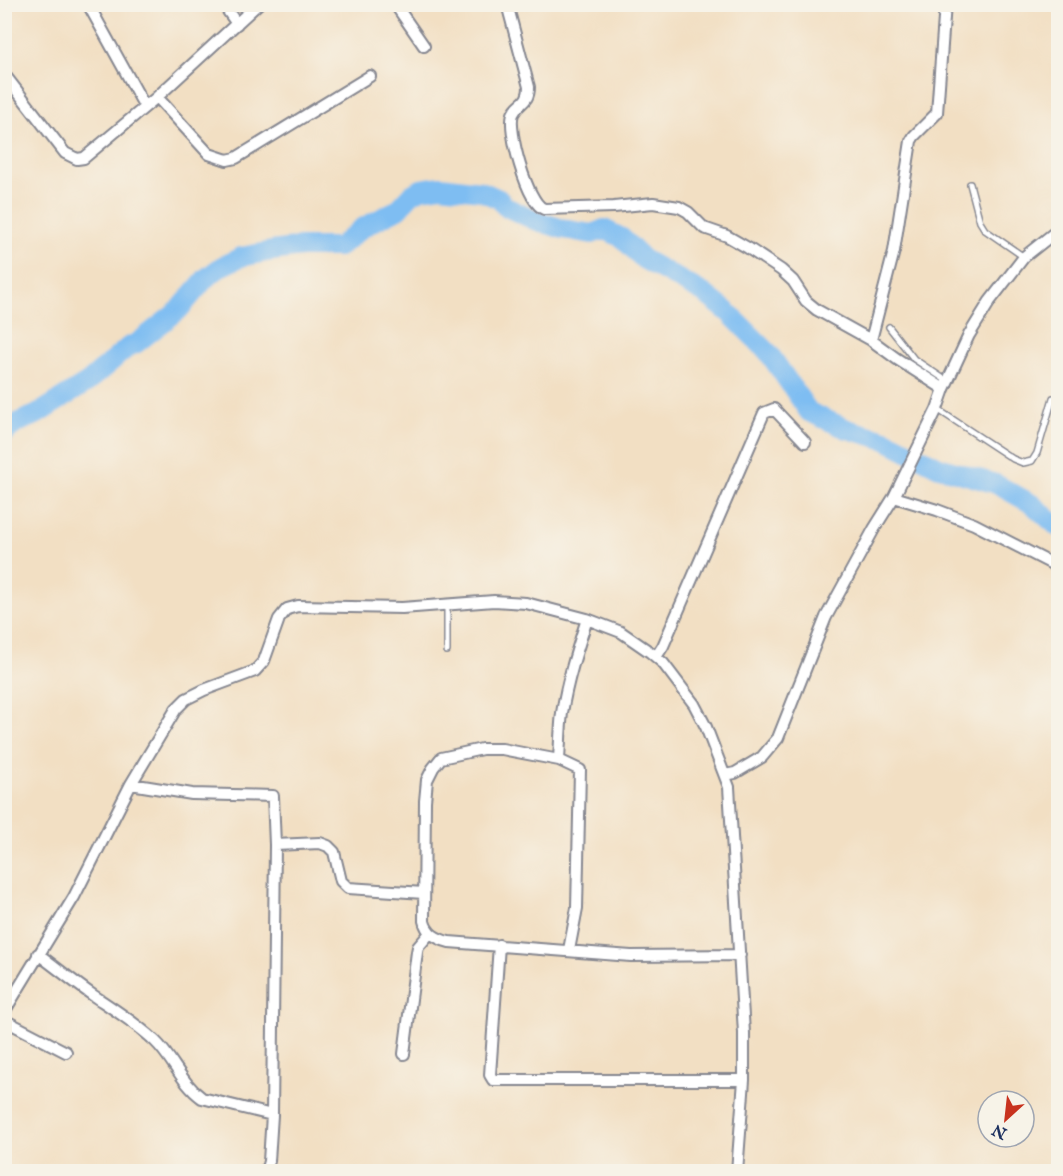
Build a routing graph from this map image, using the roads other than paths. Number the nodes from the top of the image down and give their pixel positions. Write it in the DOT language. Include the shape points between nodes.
graph roads {
  1 [pos="107,4"];
  2 [pos="223,4"];
  3 [pos="258,4"];
  4 [pos="395,4"];
  5 [pos="507,4"];
  6 [pos="945,4"];
  7 [pos="90,9"];
  8 [pos="237,24"];
  9 [pos="424,46"];
  10 [pos="4,74"];
  11 [pos="370,76"];
  12 [pos="157,97"];
  13 [pos="145,107"];
  14 [pos="970,184"];
  15 [pos="1059,230"];
  16 [pos="1024,257"];
  17 [pos="889,327"];
  18 [pos="871,340"];
  19 [pos="945,385"];
  20 [pos="1053,398"];
  21 [pos="937,409"];
  22 [pos="805,442"];
  23 [pos="894,497"];
  24 [pos="1059,567"];
  25 [pos="447,604"];
  26 [pos="587,619"];
  27 [pos="447,651"];
  28 [pos="656,657"];
  29 [pos="559,760"];
  30 [pos="725,775"];
  31 [pos="131,784"];
  32 [pos="275,845"];
  33 [pos="424,893"];
  34 [pos="430,933"];
  35 [pos="499,945"];
  36 [pos="569,950"];
  37 [pos="38,954"];
  38 [pos="740,955"];
  39 [pos="4,1012"];
  40 [pos="4,1020"];
  41 [pos="66,1052"];
  42 [pos="404,1054"];
  43 [pos="744,1080"];
  44 [pos="272,1115"];
  45 [pos="266,1172"];
  46 [pos="737,1172"];
  1 -- 7 [label="lane"];
  2 -- 8 [label="street"];
  3 -- 8 [label="street"];
  4 -- 9 [label="street"];
  5 -- 18 [label="street" via="529,87 528,97 513,113 512,127 522,175 538,207 653,203 679,207 704,228 727,236 781,270 817,310"];
  6 -- 18 [label="street" via="937,113 911,141 894,251"];
  7 -- 13 [label="street"];
  8 -- 12 [label="street"];
  10 -- 13 [label="street" via="65,153 77,159 90,155"];
  11 -- 12 [label="street" via="227,160 209,154"];
  12 -- 13 [label="street"];
  14 -- 16 [label="lane" via="985,230"];
  15 -- 16 [label="street"];
  16 -- 19 [label="street" via="978,319"];
  17 -- 19 [label="lane" via="911,356"];
  18 -- 19 [label="street"];
  19 -- 21 [label="street"];
  20 -- 21 [label="lane" via="1037,453 1032,461 1023,463"];
  21 -- 23 [label="street"];
  22 -- 28 [label="street" via="774,409 764,413"];
  23 -- 24 [label="street" via="974,524"];
  23 -- 30 [label="street" via="826,616 778,738 762,757"];
  25 -- 26 [label="street" via="517,602"];
  25 -- 27 [label="lane"];
  25 -- 31 [label="street" via="287,609 279,619 264,661 255,671 204,690 181,704"];
  26 -- 28 [label="street" via="621,632"];
  26 -- 29 [label="street" via="568,683"];
  28 -- 30 [label="street" via="694,704"];
  29 -- 33 [label="street" via="502,749 441,758 427,780"];
  29 -- 36 [label="street" via="580,770 577,908"];
  30 -- 38 [label="street"];
  31 -- 32 [label="street" via="192,794 273,796"];
  31 -- 37 [label="street" via="74,897"];
  32 -- 33 [label="street" via="328,846 334,852 341,881 348,888"];
  32 -- 44 [label="street"];
  33 -- 34 [label="street" via="424,921"];
  34 -- 35 [label="street" via="449,942"];
  34 -- 42 [label="street" via="418,947"];
  35 -- 36 [label="street"];
  35 -- 43 [label="street" via="490,1075 493,1080"];
  36 -- 38 [label="street" via="632,956"];
  37 -- 39 [label="street"];
  37 -- 44 [label="street" via="140,1028 161,1047 187,1085 202,1098"];
  38 -- 43 [label="street"];
  40 -- 41 [label="street"];
  43 -- 46 [label="street"];
  44 -- 45 [label="street"];
}
